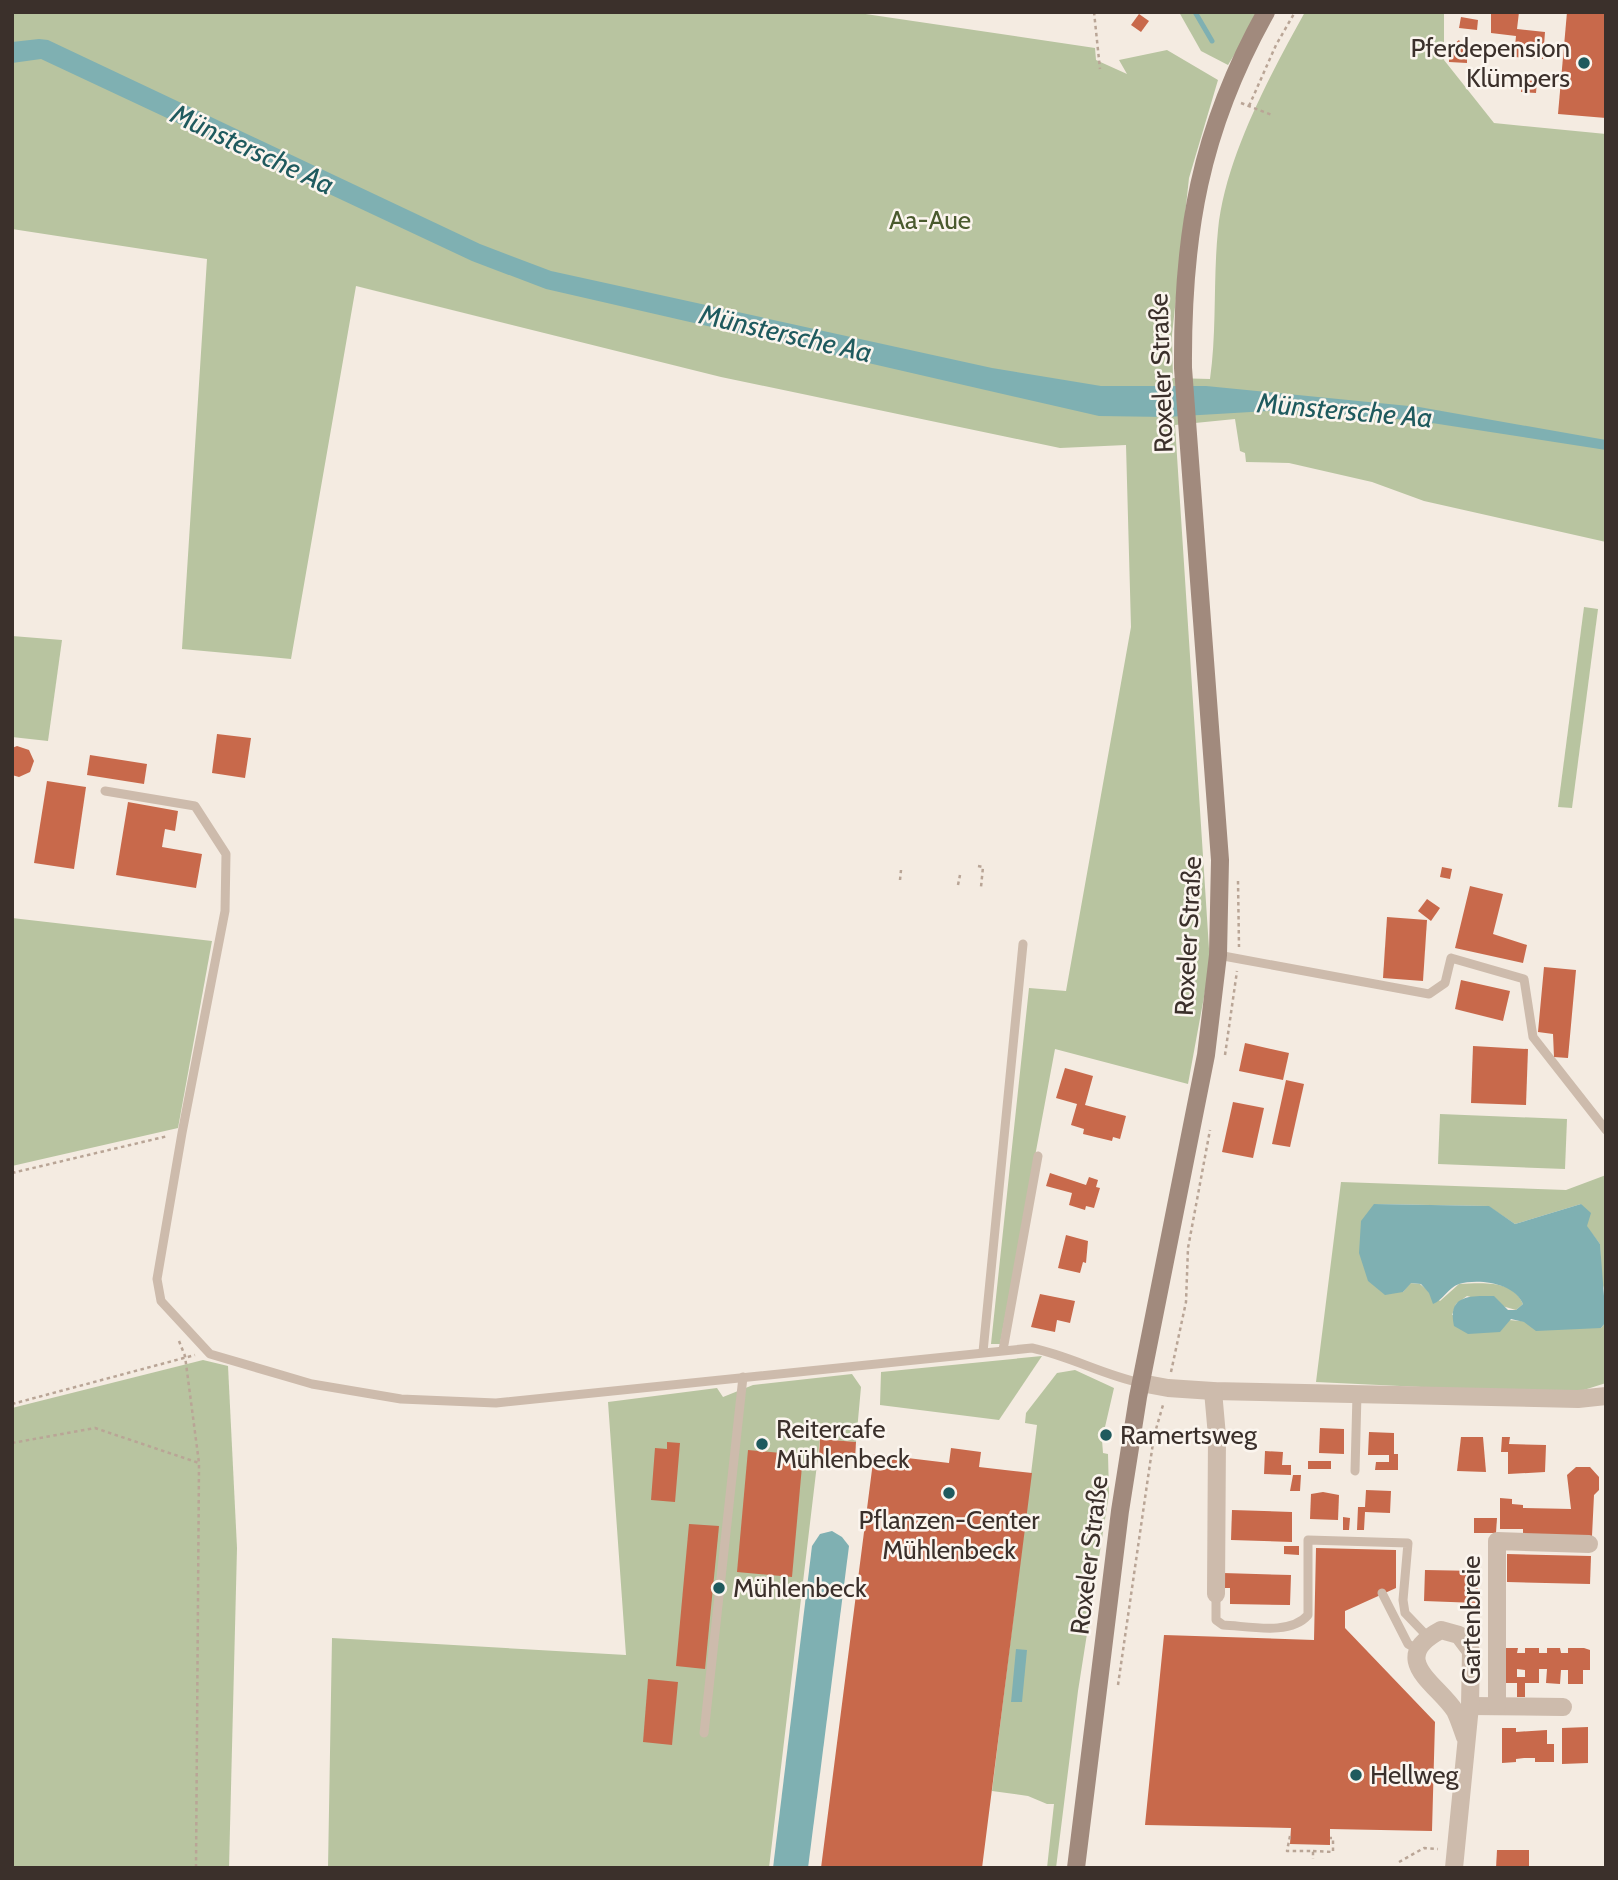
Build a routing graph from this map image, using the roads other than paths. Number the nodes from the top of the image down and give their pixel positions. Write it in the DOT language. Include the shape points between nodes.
graph roads {
  1 [pos="1266,12"];
  2 [pos="106,791"];
  3 [pos="1023,944"];
  4 [pos="1218,955"];
  5 [pos="1606,1130"];
  6 [pos="1038,1156"];
  7 [pos="1003,1350"];
  8 [pos="984,1353"];
  9 [pos="743,1377"];
  10 [pos="1141,1383"];
  11 [pos="1213,1391"];
  12 [pos="1357,1394"];
  13 [pos="1606,1396"];
  14 [pos="1355,1471"];
  15 [pos="1589,1544"];
  16 [pos="1382,1593"];
  17 [pos="1216,1594"];
  18 [pos="1423,1643"];
  19 [pos="1470,1706"];
  20 [pos="1497,1706"];
  21 [pos="1563,1707"];
  22 [pos="704,1733"];
  23 [pos="1465,1737"];
  24 [pos="1455,1859"];
  25 [pos="1076,1868"];
  1 -- 4 [label="main road, Roxeler Straße" via="1225,97 1199,180 1182,302 1187,431 1220,860"];
  2 -- 9 [label="lane" via="195,806 226,855 225,911 157,1279 161,1301 210,1354 325,1386 401,1399 496,1403"];
  3 -- 8 [label="lane"];
  4 -- 5 [label="lane" via="1429,994 1445,983 1451,958 1524,979 1533,1037"];
  4 -- 10 [label="main road, Roxeler Straße" via="1206,1055"];
  6 -- 7 [label="lane"];
  7 -- 8 [label="lane"];
  7 -- 10 [label="lane" via="1032,1348 1057,1353"];
  8 -- 9 [label="lane"];
  9 -- 22 [label="lane"];
  10 -- 11 [label="street"];
  10 -- 25 [label="main road, Roxeler Straße" via="1120,1511"];
  11 -- 12 [label="street"];
  11 -- 17 [label="street"];
  12 -- 13 [label="street"];
  12 -- 14 [label="lane"];
  15 -- 20 [label="street, Gartenbreie" via="1497,1541"];
  16 -- 18 [label="lane" via="1408,1644"];
  17 -- 18 [label="lane" via="1216,1620 1223,1625 1300,1624 1308,1615 1308,1540 1408,1543 1403,1601"];
  18 -- 19 [label="street, Gartenbreie" via="1441,1630 1459,1635 1471,1651"];
  18 -- 23 [label="street, Gartenbreie" via="1418,1664 1424,1680 1454,1711"];
  19 -- 20 [label="street, Gartenbreie"];
  19 -- 23 [label="street, Gartenbreie"];
  20 -- 21 [label="street, Gartenbreie"];
  23 -- 24 [label="street, Gartenbreie"];
}
